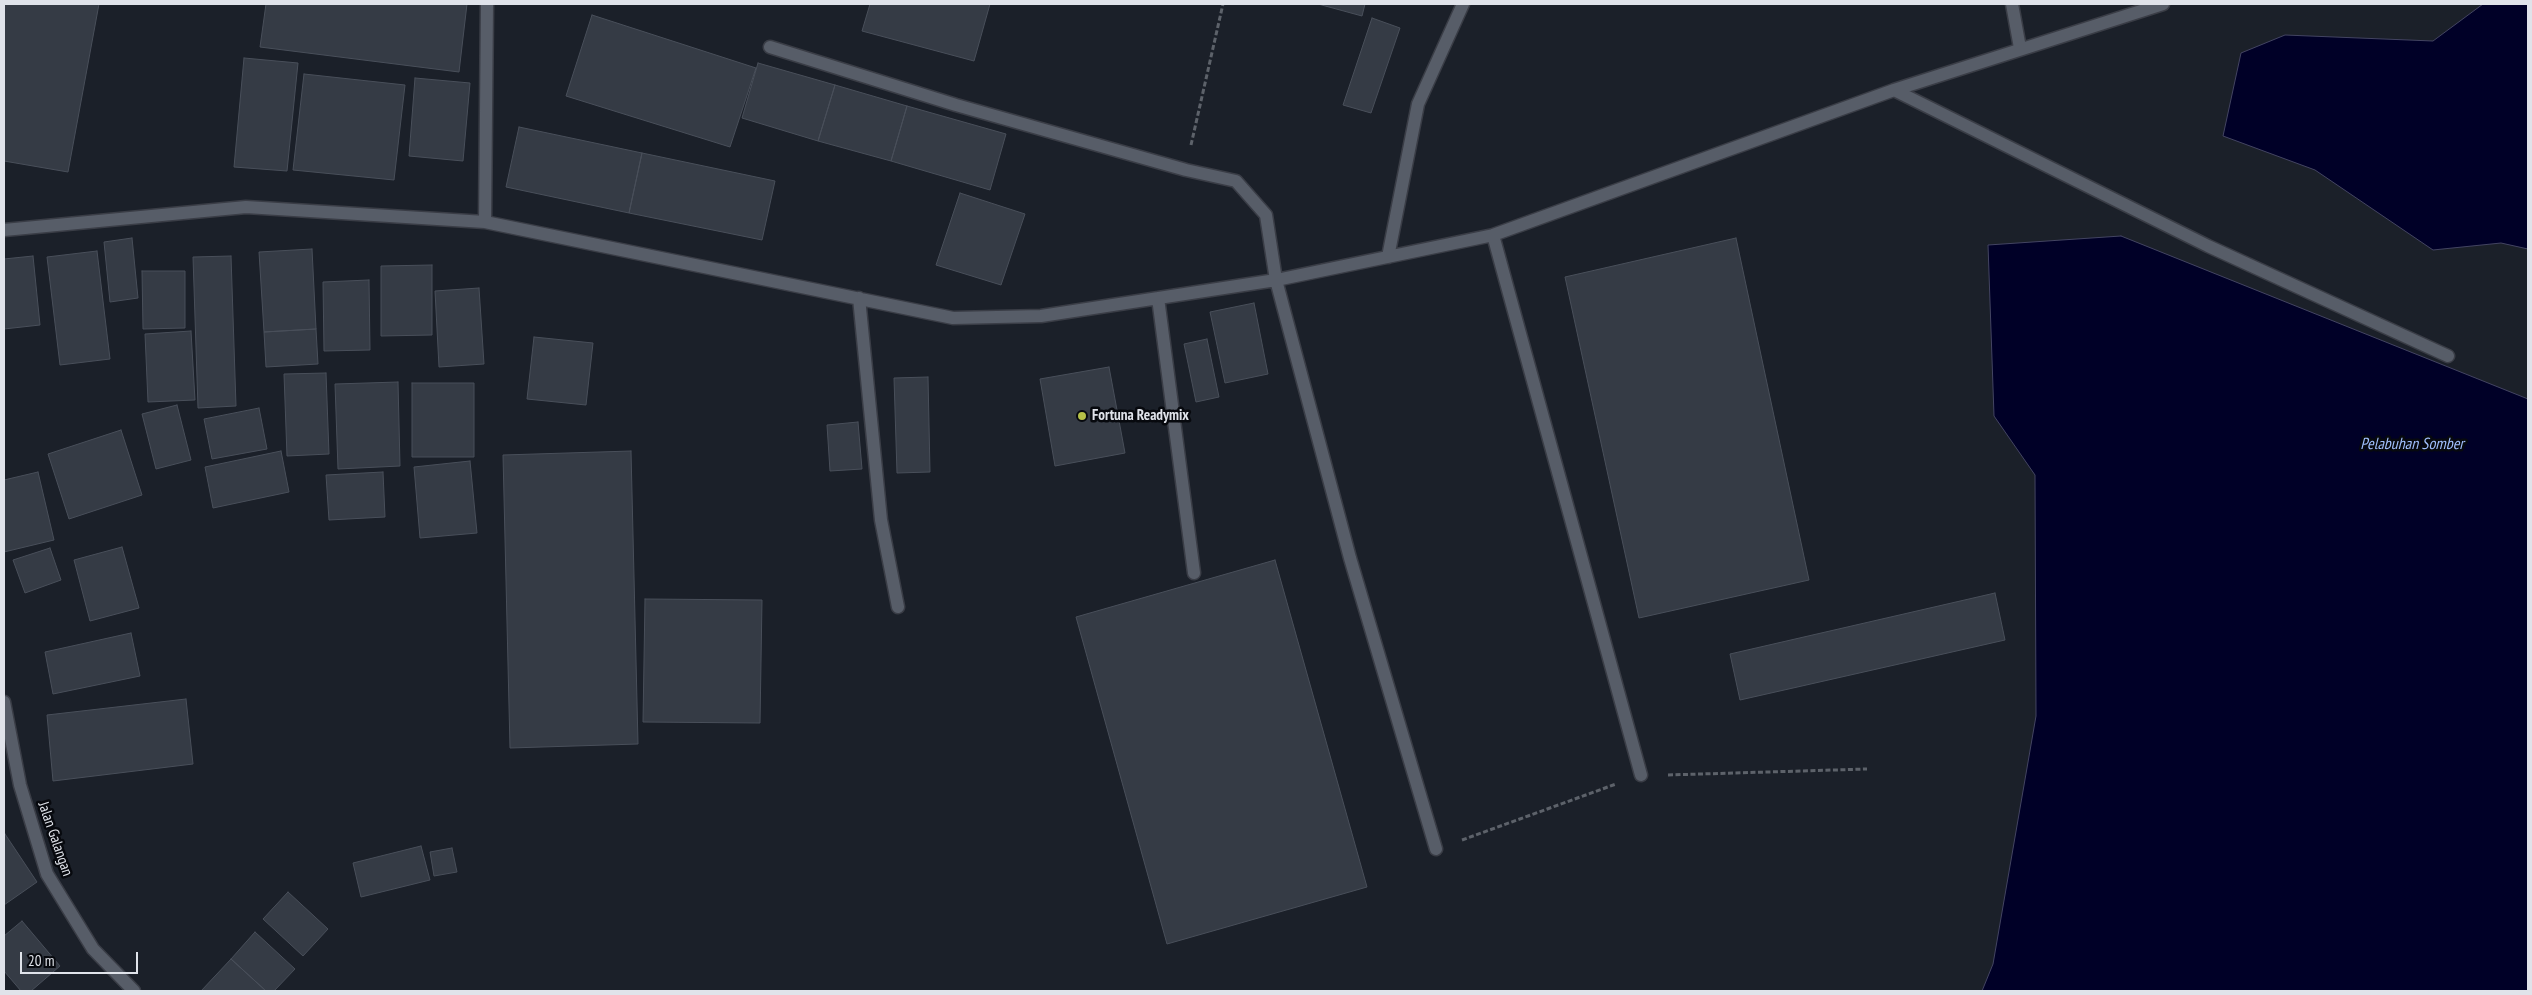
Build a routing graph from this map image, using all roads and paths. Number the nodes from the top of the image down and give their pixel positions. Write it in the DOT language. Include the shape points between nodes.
graph roads {
  1 [pos="487,4"];
  2 [pos="1223,4"];
  3 [pos="1463,4"];
  4 [pos="2012,4"];
  5 [pos="2163,4"];
  6 [pos="770,47"];
  7 [pos="2020,48"];
  8 [pos="1894,90"];
  9 [pos="1186,170"];
  10 [pos="485,222"];
  11 [pos="4,230"];
  12 [pos="1494,235"];
  13 [pos="1388,257"];
  14 [pos="1276,280"];
  15 [pos="859,298"];
  16 [pos="1158,298"];
  17 [pos="2448,356"];
  18 [pos="1194,573"];
  19 [pos="898,607"];
  20 [pos="4,702"];
  21 [pos="1867,769"];
  22 [pos="1641,775"];
  23 [pos="1436,849"];
  24 [pos="134,991"];
  1 -- 10 [label="street"];
  2 -- 9 [label="path"];
  3 -- 13 [label="street" via="1418,104"];
  4 -- 7 [label="street"];
  5 -- 7 [label="street"];
  6 -- 9 [label="street" via="956,105"];
  7 -- 8 [label="street"];
  8 -- 12 [label="street"];
  8 -- 17 [label="street" via="2208,246"];
  9 -- 14 [label="street" via="1236,181 1266,215"];
  10 -- 11 [label="street" via="246,207"];
  10 -- 15 [label="street"];
  12 -- 13 [label="street"];
  12 -- 22 [label="street"];
  13 -- 14 [label="street"];
  14 -- 16 [label="street"];
  14 -- 23 [label="street" via="1350,558"];
  15 -- 16 [label="street" via="953,318 1041,316"];
  15 -- 19 [label="street" via="881,520"];
  16 -- 18 [label="street"];
  20 -- 24 [label="street, Jalan Galangan" via="20,784 47,874 93,949"];
  21 -- 22 [label="path"];
  22 -- 23 [label="path"];
}
